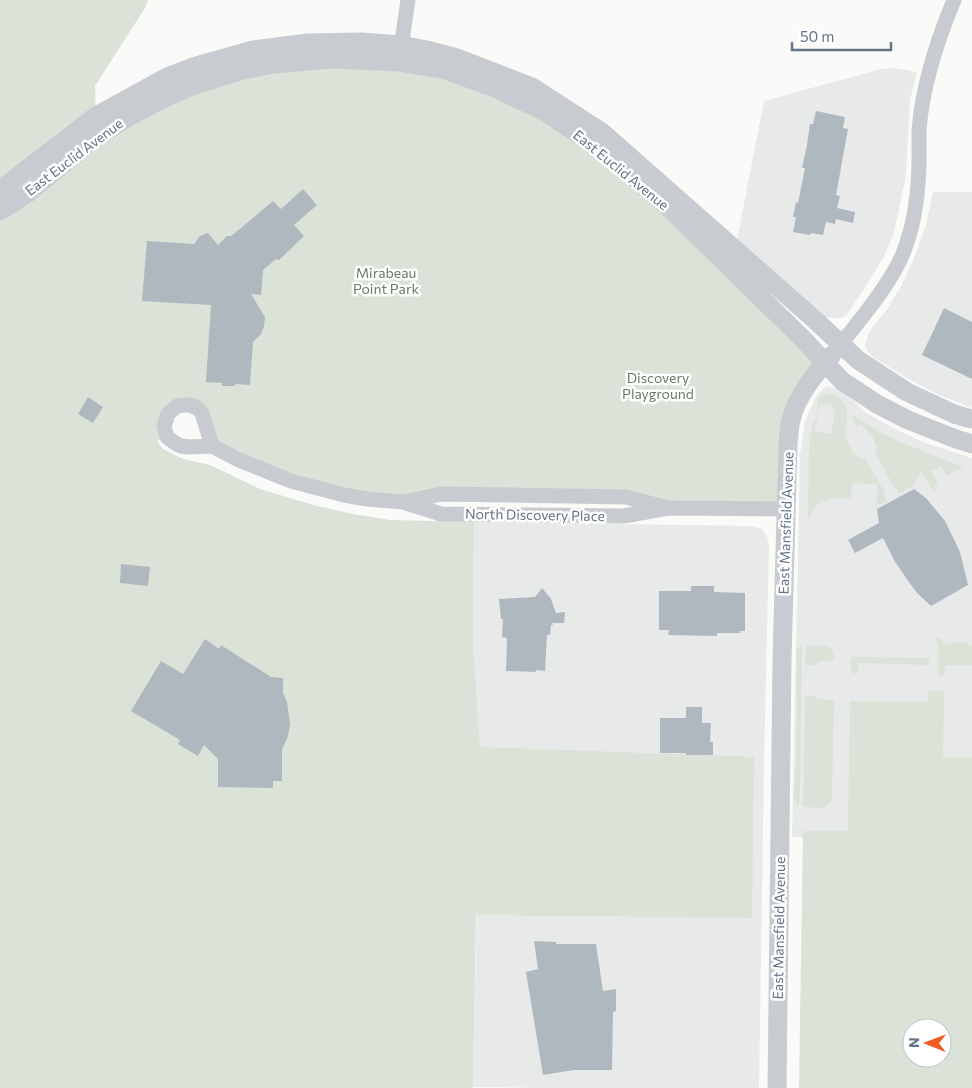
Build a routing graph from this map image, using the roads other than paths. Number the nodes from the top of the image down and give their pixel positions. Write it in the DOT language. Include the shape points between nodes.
graph roads {
  1 [pos="408,0"];
  2 [pos="954,0"];
  3 [pos="400,54"];
  4 [pos="0,190"];
  5 [pos="0,211"];
  6 [pos="841,344"];
  7 [pos="825,363"];
  8 [pos="972,419"];
  9 [pos="972,444"];
  10 [pos="212,446"];
  11 [pos="403,502"];
  12 [pos="668,508"];
  13 [pos="786,510"];
  14 [pos="777,1088"];
  1 -- 3 [label="street"];
  2 -- 6 [label="street, East Mansfield Avenue" via="932,60 924,94 911,229 897,267"];
  3 -- 4 [label="street, East Euclid Avenue" via="361,42 308,43 253,50 193,67 96,116"];
  3 -- 5 [label="street, East Euclid Avenue" via="274,64 187,88 126,118"];
  3 -- 6 [label="street, East Euclid Avenue" via="457,58 532,87 603,133"];
  3 -- 7 [label="street, East Euclid Avenue" via="495,88 547,113 598,147 667,206"];
  6 -- 7 [label="street, East Mansfield Avenue"];
  6 -- 8 [label="street, East Euclid Avenue" via="858,360 907,392"];
  7 -- 9 [label="street, East Euclid Avenue" via="842,381 877,404 908,420"];
  7 -- 13 [label="street, East Mansfield Avenue" via="800,398 791,421"];
  10 -- 11 [label="street, North Discovery Place" via="291,481 344,495"];
  11 -- 12 [label="street, North Discovery Place" via="441,494 626,497"];
  11 -- 12 [label="street, North Discovery Place" via="441,514 624,516"];
  12 -- 13 [label="street, North Discovery Place"];
  13 -- 14 [label="street, East Mansfield Avenue"];
}
